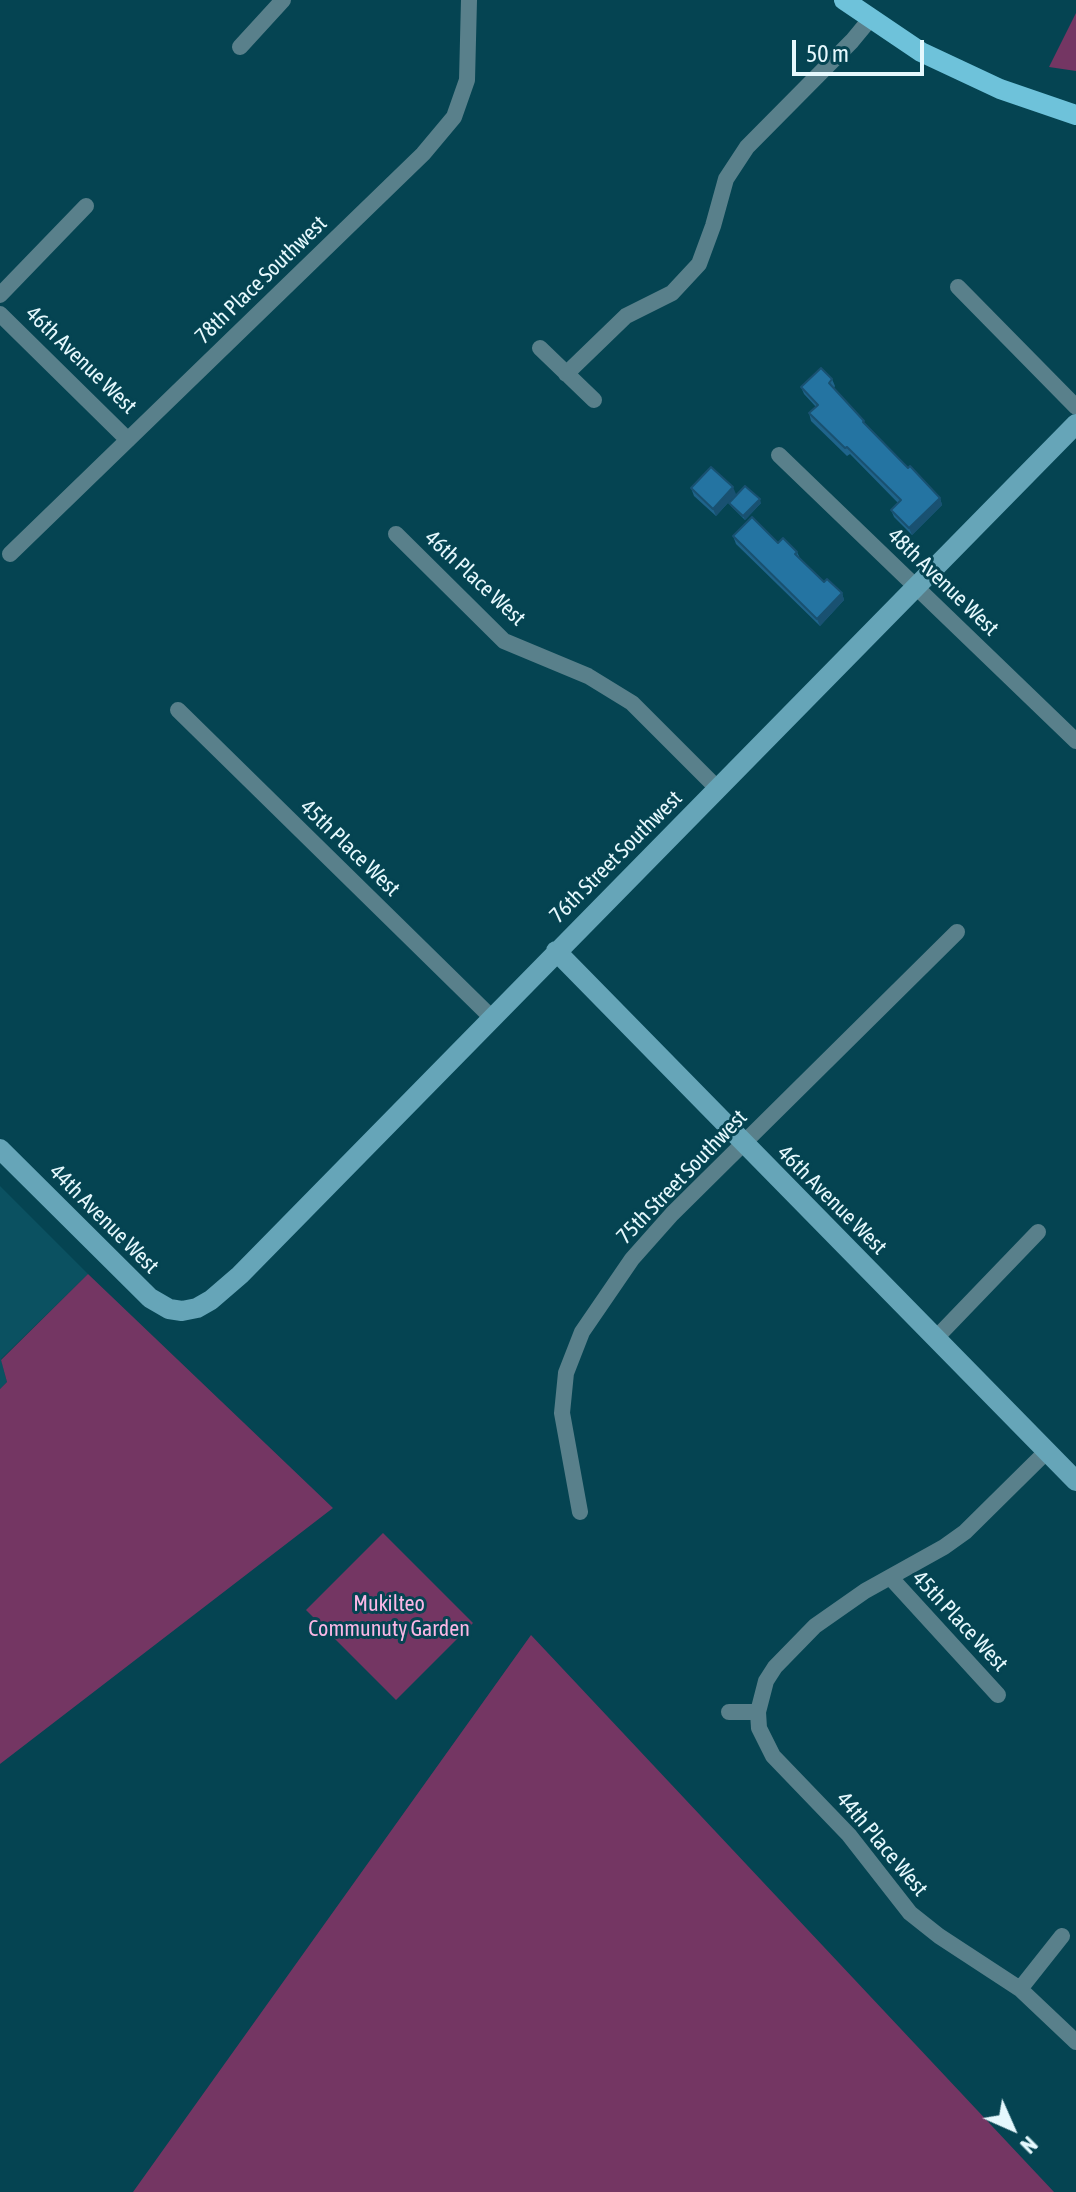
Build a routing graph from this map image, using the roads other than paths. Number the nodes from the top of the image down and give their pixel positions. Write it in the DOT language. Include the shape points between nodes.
graph roads {
  1 [pos="283,0"];
  2 [pos="469,0"];
  3 [pos="844,0"];
  4 [pos="871,18"];
  5 [pos="240,47"];
  6 [pos="1076,115"];
  7 [pos="86,206"];
  8 [pos="958,287"];
  9 [pos="0,295"];
  10 [pos="0,314"];
  11 [pos="540,348"];
  12 [pos="566,374"];
  13 [pos="594,400"];
  14 [pos="1076,407"];
  15 [pos="1076,424"];
  16 [pos="128,440"];
  17 [pos="779,455"];
  18 [pos="396,534"];
  19 [pos="10,554"];
  20 [pos="914,587"];
  21 [pos="178,710"];
  22 [pos="1076,741"];
  23 [pos="718,789"];
  24 [pos="957,932"];
  25 [pos="556,951"];
  26 [pos="491,1017"];
  27 [pos="743,1144"];
  28 [pos="0,1149"];
  29 [pos="1038,1232"];
  30 [pos="182,1311"];
  31 [pos="936,1338"];
  32 [pos="1047,1451"];
  33 [pos="1076,1481"];
  34 [pos="580,1512"];
  35 [pos="890,1577"];
  36 [pos="998,1695"];
  37 [pos="729,1712"];
  38 [pos="758,1712"];
  39 [pos="1062,1936"];
  40 [pos="1020,1989"];
  41 [pos="1076,2042"];
  1 -- 5 [label="street"];
  2 -- 16 [label="street, 78th Place Southwest" via="467,80 454,117 423,154"];
  3 -- 4 [label="main road"];
  4 -- 6 [label="main road" via="921,52 1000,89"];
  4 -- 12 [label="street" via="747,147 726,179 699,264 672,293 626,316"];
  7 -- 9 [label="street"];
  8 -- 14 [label="street"];
  10 -- 16 [label="street, 46th Avenue West"];
  11 -- 12 [label="street"];
  12 -- 13 [label="street"];
  15 -- 20 [label="street, 76th Street Southwest"];
  16 -- 19 [label="street, 78th Place Southwest"];
  17 -- 20 [label="street, 48th Avenue West"];
  18 -- 23 [label="street, 46th Place West" via="504,641 588,676 632,703"];
  20 -- 22 [label="street, 48th Avenue West"];
  20 -- 23 [label="street, 76th Street Southwest"];
  21 -- 26 [label="street, 45th Place West"];
  23 -- 25 [label="street, 76th Street Southwest"];
  24 -- 27 [label="street, 75th Street Southwest"];
  25 -- 26 [label="street, 76th Street Southwest"];
  25 -- 27 [label="street, 46th Avenue West"];
  26 -- 30 [label="street, 76th Street Southwest" via="240,1275 211,1300"];
  27 -- 31 [label="street, 46th Avenue West"];
  27 -- 34 [label="street, 75th Street Southwest" via="632,1259 582,1332 566,1373 562,1413"];
  28 -- 30 [label="street, 44th Avenue West" via="150,1298"];
  29 -- 31 [label="street"];
  31 -- 32 [label="street, 46th Avenue West"];
  32 -- 33 [label="street, 46th Avenue West"];
  32 -- 35 [label="street" via="965,1532"];
  35 -- 36 [label="street, 45th Place West"];
  35 -- 38 [label="street" via="839,1607 788,1652 766,1681"];
  37 -- 38 [label="street"];
  38 -- 40 [label="street, 44th Place West" via="759,1728 773,1756 849,1835 904,1906 939,1936"];
  39 -- 40 [label="street"];
  40 -- 41 [label="street, 44th Place West"];
}
